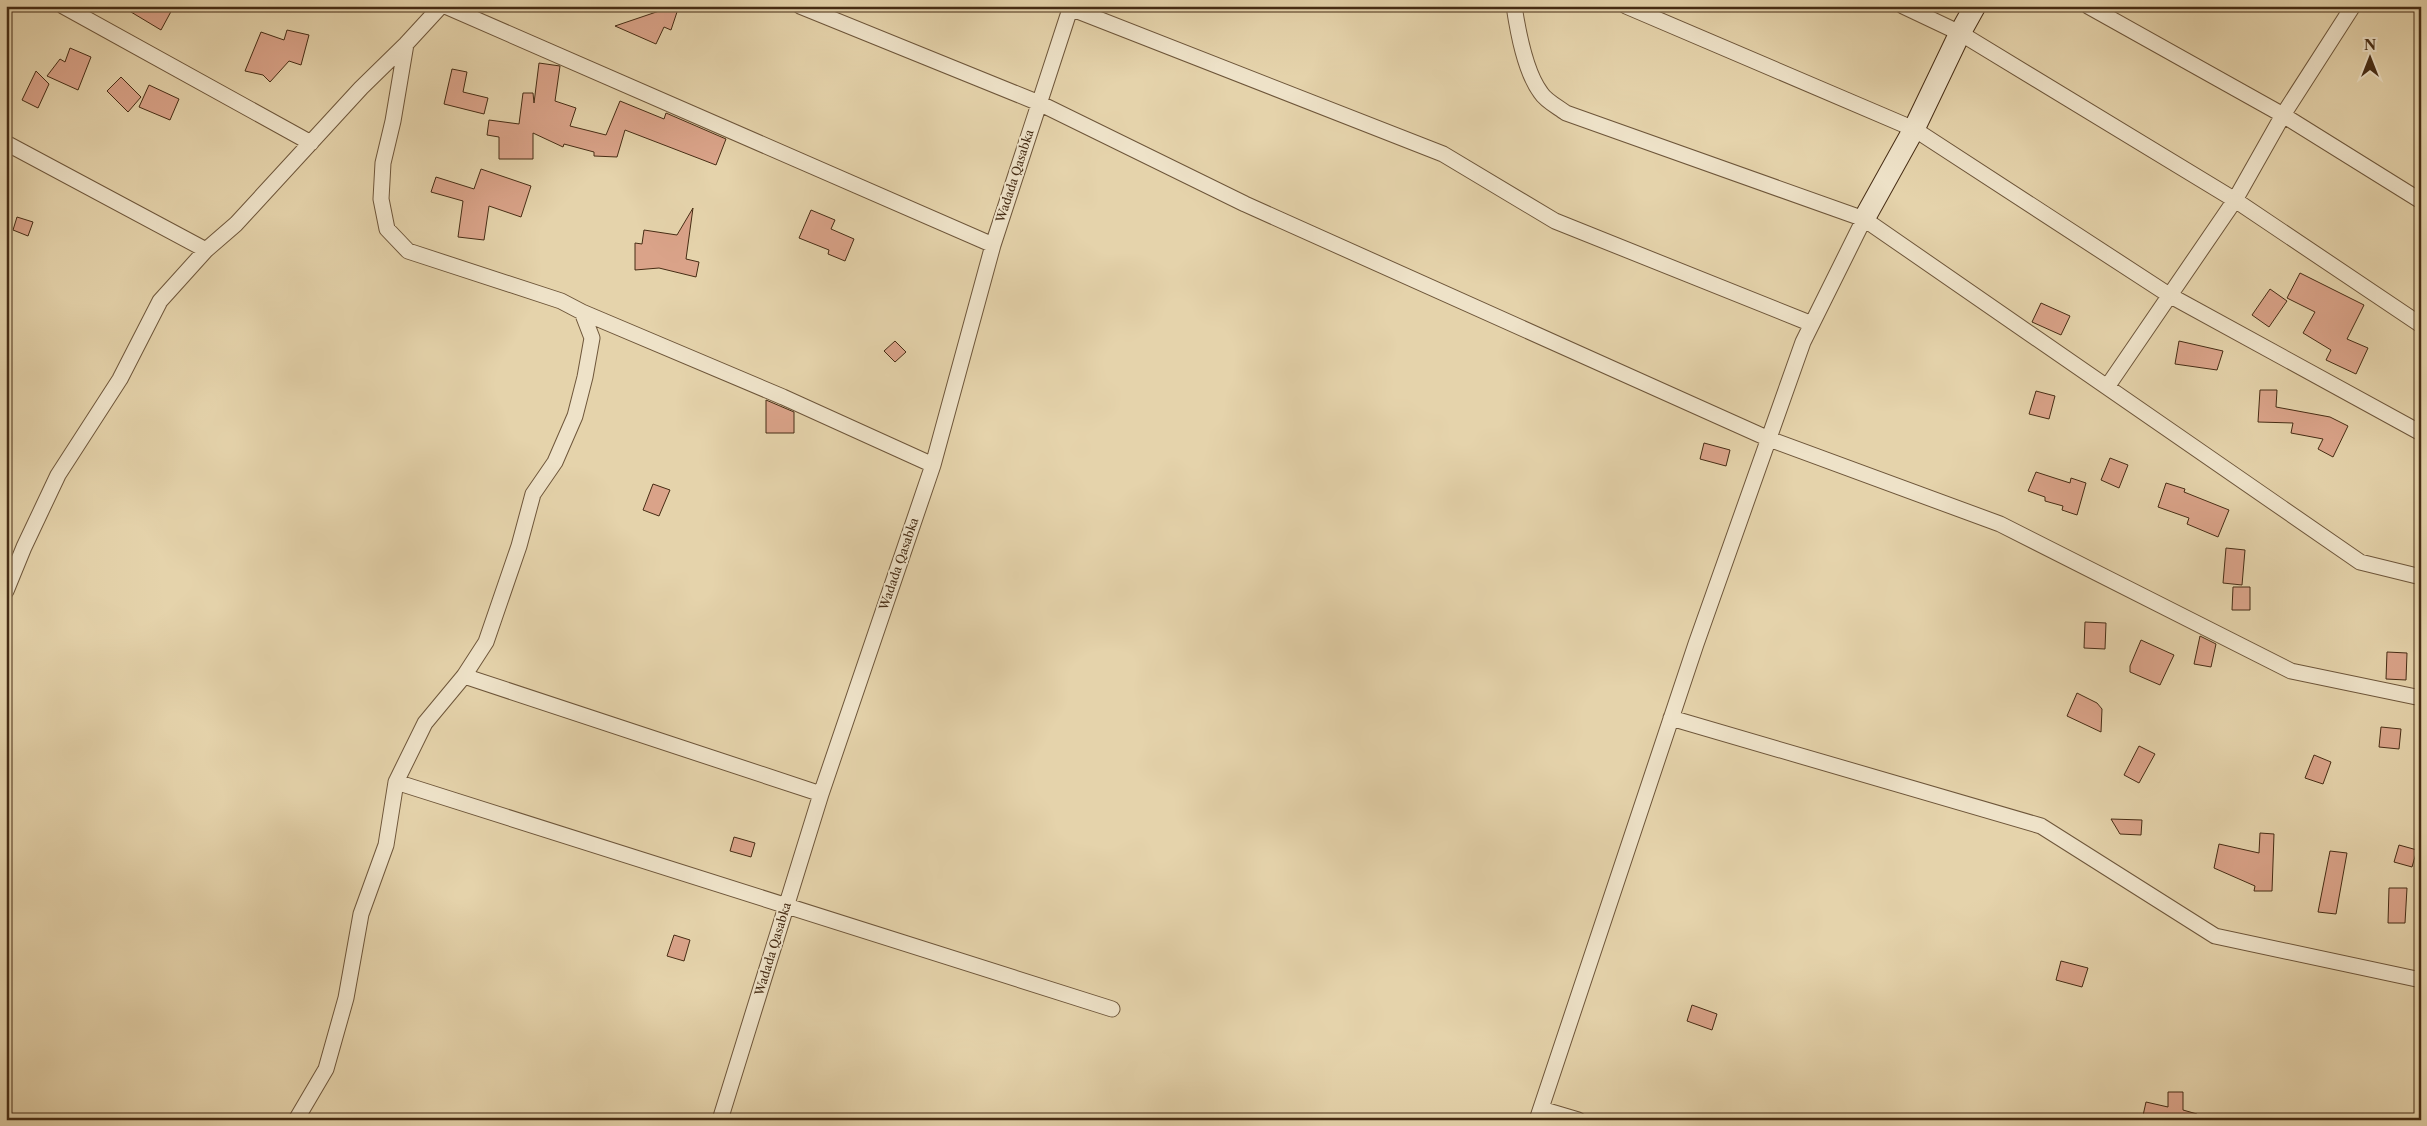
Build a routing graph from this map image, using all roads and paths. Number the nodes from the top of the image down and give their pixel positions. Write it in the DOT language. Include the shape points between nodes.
graph roads {
  1 [pos="63,6"];
  2 [pos="441,6"];
  3 [pos="445,6"];
  4 [pos="800,6"];
  5 [pos="1514,6"];
  6 [pos="1626,6"];
  7 [pos="1903,6"];
  8 [pos="1975,6"];
  9 [pos="2088,6"];
  10 [pos="2353,6"];
  11 [pos="1070,7"];
  12 [pos="1960,33"];
  13 [pos="406,44"];
  14 [pos="1039,103"];
  15 [pos="2283,115"];
  16 [pos="1914,129"];
  17 [pos="6,143"];
  18 [pos="311,143"];
  19 [pos="2235,200"];
  20 [pos="2421,201"];
  21 [pos="1864,219"];
  22 [pos="993,245"];
  23 [pos="206,250"];
  24 [pos="2169,295"];
  25 [pos="582,312"];
  26 [pos="1812,324"];
  27 [pos="2421,325"];
  28 [pos="2107,387"];
  29 [pos="2421,433"];
  30 [pos="1769,439"];
  31 [pos="934,465"];
  32 [pos="2421,577"];
  33 [pos="6,591"];
  34 [pos="464,676"];
  35 [pos="2421,698"];
  36 [pos="1671,718"];
  37 [pos="396,782"];
  38 [pos="821,794"];
  39 [pos="786,906"];
  40 [pos="2421,980"];
  41 [pos="1112,1009"];
  42 [pos="1539,1115"];
  43 [pos="296,1120"];
  44 [pos="720,1120"];
  45 [pos="1578,1120"];
  1 -- 18 [label="street"];
  2 -- 13 [label="street"];
  3 -- 22 [label="street"];
  4 -- 14 [label="street"];
  5 -- 21 [label="street" via="1518,32 1541,94 1566,113"];
  6 -- 16 [label="street"];
  7 -- 12 [label="street"];
  8 -- 12 [label="street"];
  9 -- 15 [label="street"];
  10 -- 15 [label="street"];
  11 -- 14 [label="street, Wadada Qasabka"];
  11 -- 26 [label="street" via="1443,154 1555,221"];
  12 -- 16 [label="street"];
  12 -- 19 [label="street"];
  13 -- 18 [label="street"];
  13 -- 25 [label="street" via="383,163 381,199 387,230 408,251 561,301"];
  14 -- 22 [label="street, Wadada Qasabka"];
  14 -- 30 [label="street" via="1245,204"];
  15 -- 19 [label="street"];
  15 -- 20 [label="street"];
  16 -- 21 [label="street"];
  16 -- 24 [label="street"];
  17 -- 23 [label="street"];
  18 -- 23 [label="street" via="236,224"];
  19 -- 24 [label="street"];
  19 -- 27 [label="street"];
  21 -- 26 [label="street"];
  21 -- 28 [label="street"];
  22 -- 31 [label="street, Wadada Qasabka"];
  23 -- 33 [label="street" via="160,301 120,379 58,475"];
  24 -- 28 [label="street"];
  24 -- 29 [label="street"];
  25 -- 31 [label="street"];
  25 -- 34 [label="street" via="592,338 575,416 555,462 533,494 486,642"];
  26 -- 30 [label="street"];
  28 -- 32 [label="street" via="2360,562"];
  30 -- 35 [label="street" via="2000,524 2291,671"];
  30 -- 36 [label="street"];
  31 -- 38 [label="street, Wadada Qasabka"];
  34 -- 37 [label="street" via="425,723"];
  34 -- 38 [label="street"];
  36 -- 40 [label="street" via="2041,826 2215,936"];
  36 -- 42 [label="street"];
  37 -- 39 [label="street"];
  37 -- 43 [label="street" via="386,845 361,914 346,998 326,1069"];
  38 -- 39 [label="street, Wadada Qasabka"];
  39 -- 41 [label="street"];
  39 -- 44 [label="street, Wadada Qasabka"];
  42 -- 45 [label="street"];
}
